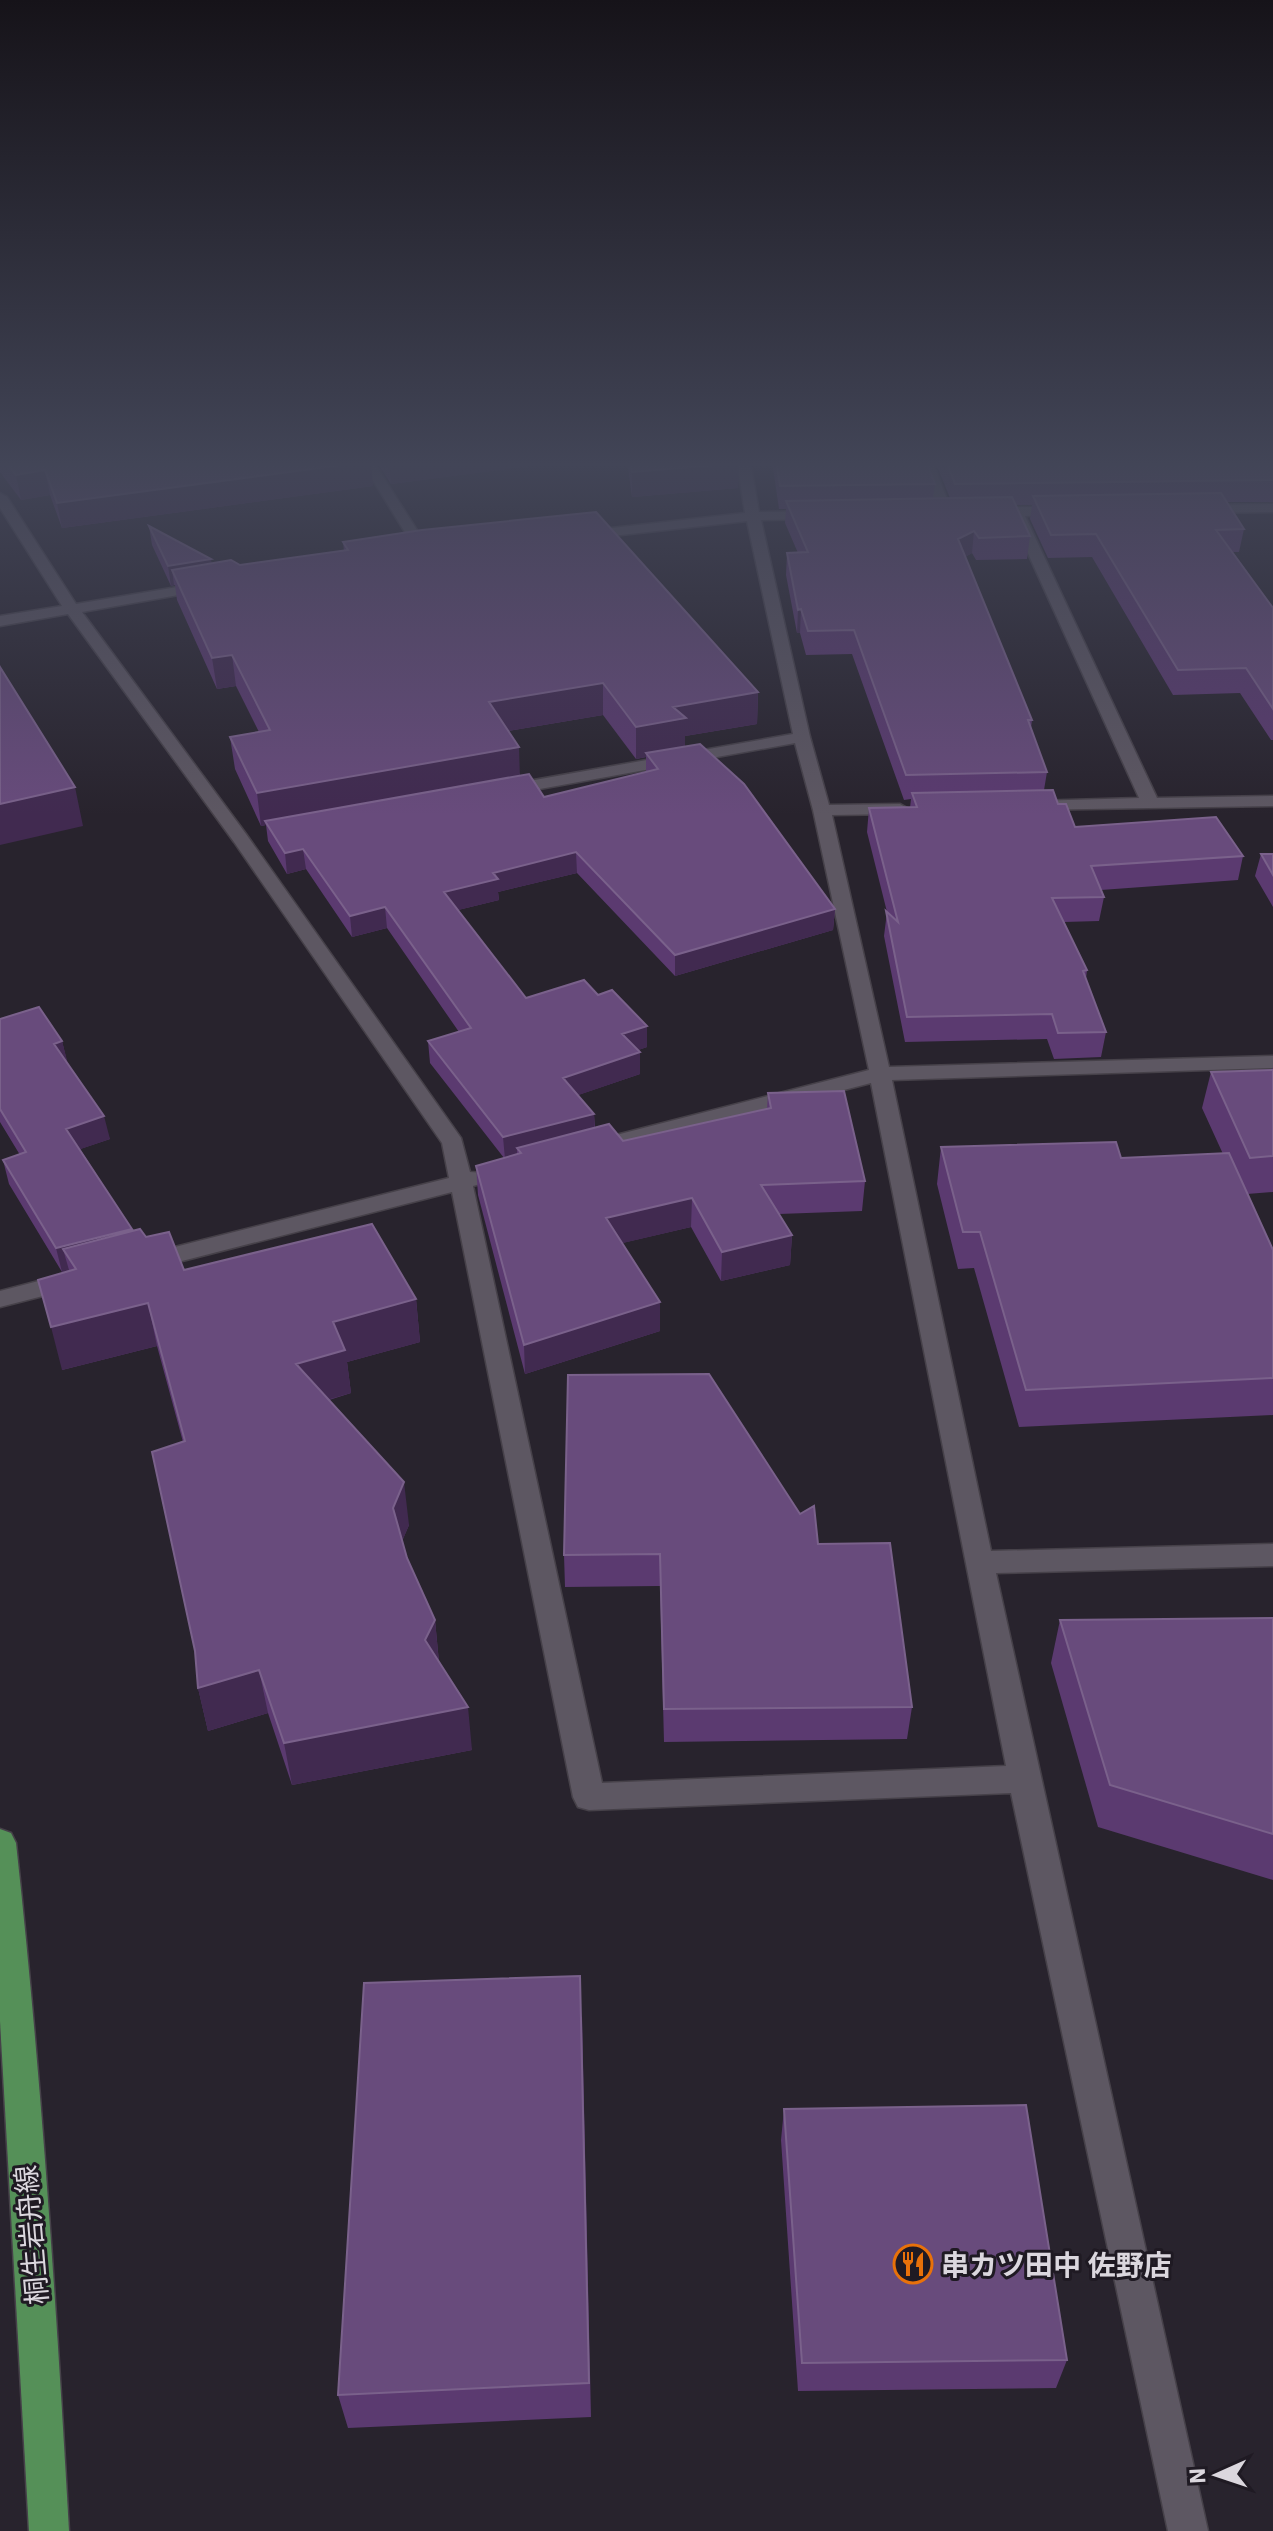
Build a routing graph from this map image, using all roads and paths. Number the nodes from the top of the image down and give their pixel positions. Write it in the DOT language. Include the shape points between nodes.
graph roads {
  1 [pos="53,579"];
  2 [pos="767,579"];
  3 [pos="1047,579"];
  4 [pos="224,584"];
  5 [pos="71,608"];
  6 [pos="0,621"];
  7 [pos="802,737"];
  8 [pos="490,793"];
  9 [pos="1273,801"];
  10 [pos="1150,803"];
  11 [pos="1010,806"];
  12 [pos="916,808"];
  13 [pos="822,810"];
  14 [pos="1273,1062"];
  15 [pos="880,1074"];
  16 [pos="566,1155"];
  17 [pos="492,1174"];
  18 [pos="462,1182"];
  19 [pos="123,1268"];
  20 [pos="92,1275"];
  21 [pos="0,1299"];
  22 [pos="1273,1555"];
  23 [pos="981,1562"];
  24 [pos="1024,1779"];
  25 [pos="0,1843"];
  26 [pos="49,2531"];
  27 [pos="1188,2531"];
  1 -- 5 [label="street"];
  2 -- 7 [label="street"];
  3 -- 10 [label="street"];
  4 -- 5 [label="street"];
  5 -- 6 [label="street"];
  5 -- 18 [label="street" via="247,836 453,1143"];
  7 -- 8 [label="street"];
  7 -- 13 [label="street"];
  9 -- 10 [label="street"];
  10 -- 11 [label="street"];
  12 -- 13 [label="street"];
  13 -- 15 [label="street"];
  14 -- 15 [label="street"];
  15 -- 16 [label="street"];
  15 -- 23 [label="street"];
  17 -- 18 [label="street"];
  18 -- 19 [label="street"];
  18 -- 24 [label="street" via="589,1797"];
  20 -- 21 [label="street"];
  22 -- 23 [label="street"];
  23 -- 24 [label="street"];
  24 -- 27 [label="street"];
  25 -- 26 [label="main road, 桐生岩舟線"];
}
